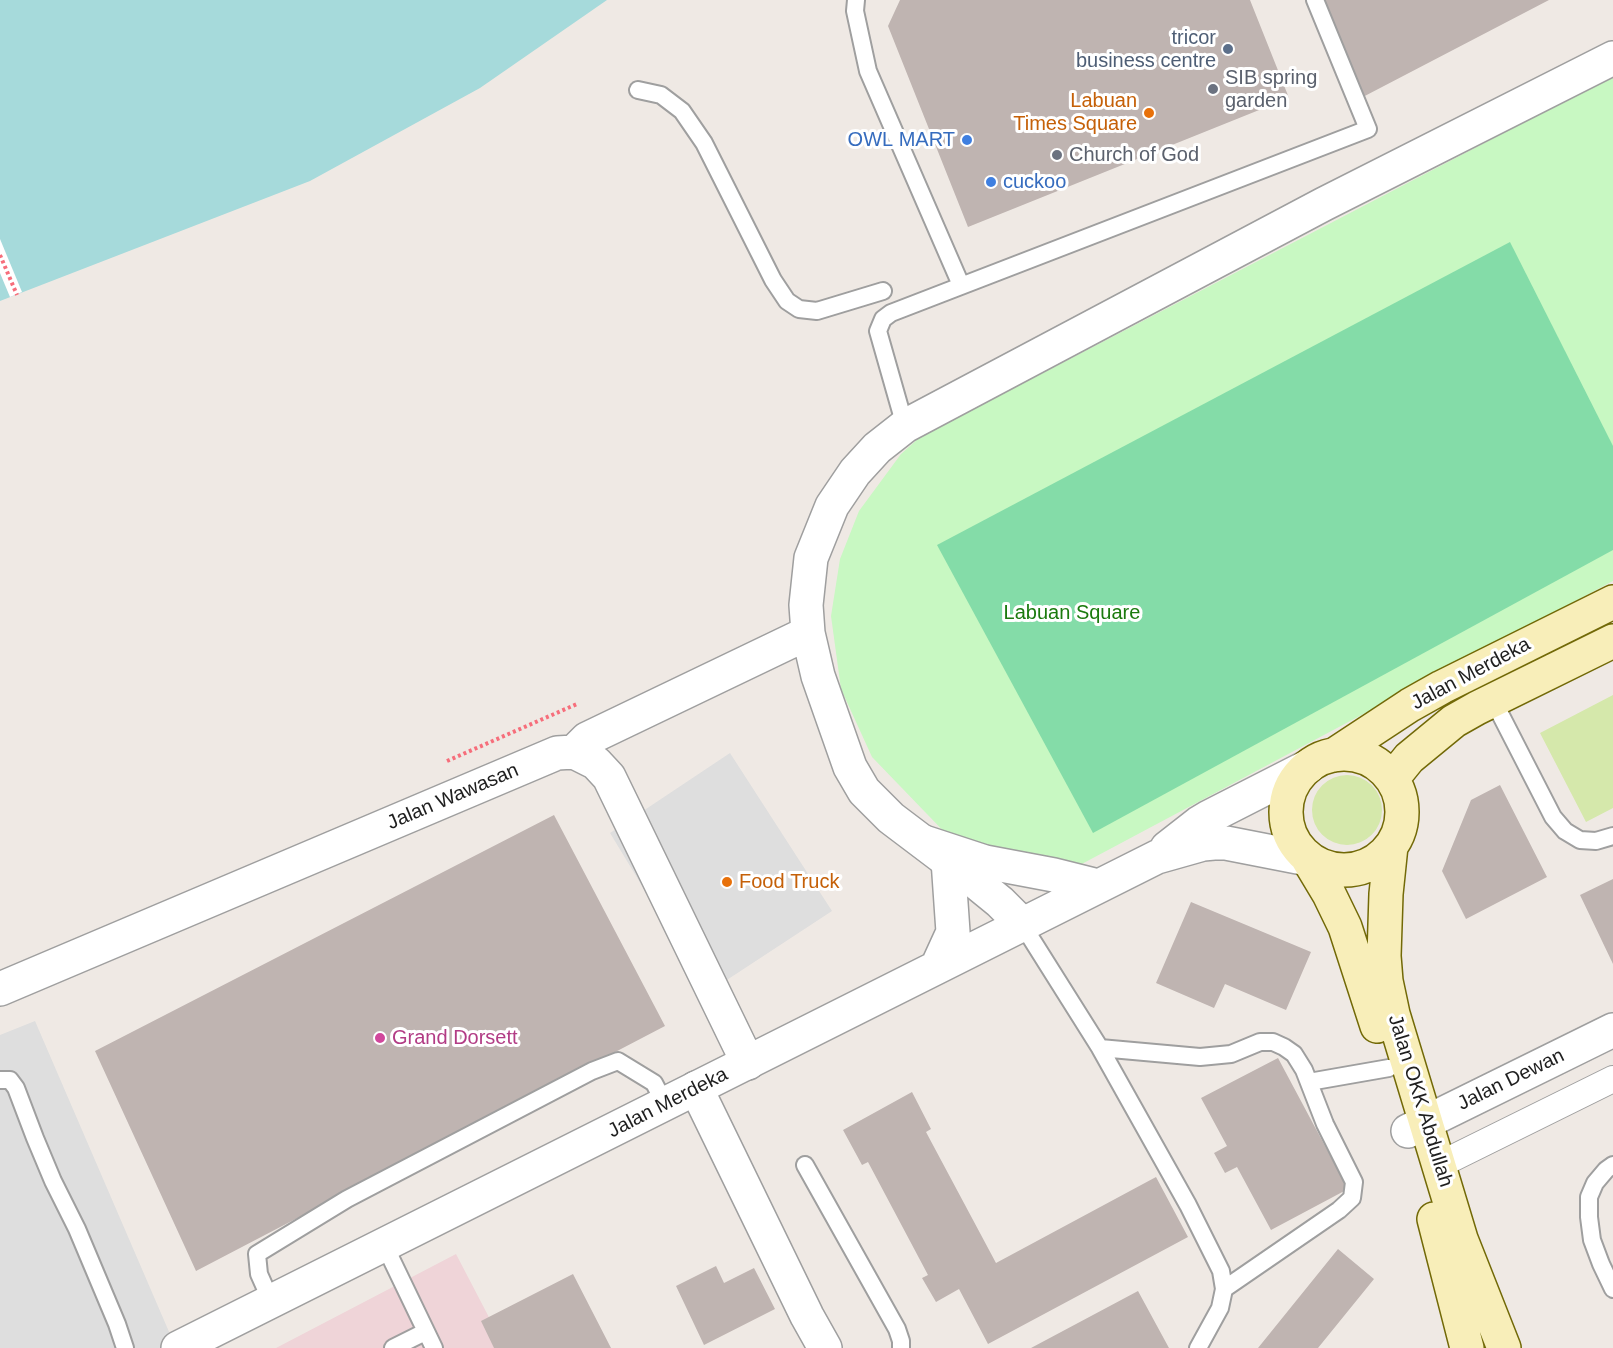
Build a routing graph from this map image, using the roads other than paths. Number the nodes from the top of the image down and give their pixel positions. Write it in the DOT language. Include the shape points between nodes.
graph roads {
  1 [pos="856,0"];
  2 [pos="1315,0"];
  3 [pos="1613,58"];
  4 [pos="638,90"];
  5 [pos="961,285"];
  6 [pos="883,291"];
  7 [pos="905,426"];
  8 [pos="1613,602"];
  9 [pos="808,633"];
  10 [pos="1613,641"];
  11 [pos="1493,700"];
  12 [pos="574,752"];
  13 [pos="1322,760"];
  14 [pos="1392,779"];
  15 [pos="1613,836"];
  16 [pos="1391,846"];
  17 [pos="936,851"];
  18 [pos="1157,857"];
  19 [pos="1308,859"];
  20 [pos="1098,886"];
  21 [pos="1022,924"];
  22 [pos="937,967"];
  23 [pos="0,989"];
  24 [pos="1613,1030"];
  25 [pos="1100,1048"];
  26 [pos="748,1063"];
  27 [pos="1389,1068"];
  28 [pos="1613,1079"];
  29 [pos="0,1080"];
  30 [pos="1309,1082"];
  31 [pos="696,1088"];
  32 [pos="665,1104"];
  33 [pos="1417,1127"];
  34 [pos="805,1165"];
  35 [pos="1438,1165"];
  36 [pos="1613,1165"];
  37 [pos="384,1244"];
  38 [pos="1224,1289"];
  39 [pos="1613,1289"];
  40 [pos="272,1301"];
  41 [pos="425,1332"];
  42 [pos="125,1348"];
  43 [pos="178,1348"];
  44 [pos="393,1348"];
  45 [pos="434,1348"];
  46 [pos="825,1348"];
  47 [pos="901,1348"];
  48 [pos="1198,1348"];
  49 [pos="1467,1348"];
  50 [pos="1503,1348"];
  1 -- 5 [label="lane" via="868,71"];
  2 -- 5 [label="lane" via="1368,129"];
  3 -- 7 [label="street" via="1324,204"];
  4 -- 6 [label="lane" via="661,95 682,111 704,143 787,301 799,309 817,311"];
  5 -- 7 [label="lane" via="891,313 878,331"];
  7 -- 9 [label="street" via="855,472 832,506 811,558 806,605"];
  8 -- 13 [label="main road, Jalan Merdeka" via="1442,687"];
  9 -- 12 [label="street" via="587,739"];
  9 -- 17 [label="street" via="836,730 859,783 891,818"];
  10 -- 11 [label="main road, Jalan Merdeka"];
  11 -- 14 [label="main road, Jalan Merdeka" via="1454,721 1410,758"];
  11 -- 15 [label="lane" via="1553,817 1565,831 1580,840"];
  12 -- 23 [label="street, Jalan Wawasan" via="556,753"];
  12 -- 26 [label="street" via="596,763 609,777"];
  13 -- 14 [label="main road" via="1351,754 1381,767"];
  13 -- 18 [label="street, Jalan Merdeka" via="1199,823"];
  13 -- 19 [label="main road" via="1297,779 1288,795 1288,830"];
  14 -- 16 [label="main road" via="1400,795 1402,813"];
  16 -- 19 [label="main road" via="1362,867 1343,870"];
  16 -- 33 [label="main road, Jalan OKK Abdullah" via="1386,894 1386,981"];
  17 -- 20 [label="street"];
  17 -- 21 [label="street"];
  17 -- 22 [label="street" via="953,932"];
  18 -- 19 [label="street, Jalan Merdeka" via="1203,844 1226,843"];
  18 -- 20 [label="street, Jalan Merdeka"];
  19 -- 27 [label="main road, Jalan OKK Abdullah" via="1345,927"];
  20 -- 21 [label="street, Jalan Merdeka"];
  21 -- 22 [label="street, Jalan Merdeka"];
  21 -- 25 [label="lane"];
  22 -- 26 [label="street, Jalan Merdeka"];
  24 -- 33 [label="street, Jalan Dewan"];
  25 -- 30 [label="lane" via="1200,1057 1231,1054 1260,1042 1273,1042 1294,1054"];
  25 -- 38 [label="lane" via="1188,1205 1221,1270"];
  26 -- 31 [label="street, Jalan Merdeka"];
  27 -- 30 [label="lane"];
  27 -- 33 [label="main road, Jalan OKK Abdullah"];
  28 -- 35 [label="street"];
  29 -- 42 [label="lane" via="10,1080 16,1088"];
  30 -- 38 [label="lane" via="1354,1182 1352,1198"];
  31 -- 32 [label="street, Jalan Merdeka"];
  31 -- 46 [label="street"];
  32 -- 37 [label="street, Jalan Merdeka"];
  32 -- 40 [label="lane" via="654,1083 618,1061 592,1071 347,1199 257,1254 259,1274"];
  33 -- 35 [label="main road, Jalan OKK Abdullah"];
  33 -- 49 [label="main road, Jalan OKK Abdullah" via="1427,1193"];
  34 -- 47 [label="lane" via="897,1329"];
  35 -- 50 [label="main road, Jalan OKK Abdullah" via="1461,1239"];
  36 -- 39 [label="lane" via="1595,1183 1589,1197 1592,1240"];
  37 -- 40 [label="street, Jalan Merdeka"];
  37 -- 41 [label="lane"];
  38 -- 48 [label="lane" via="1220,1308"];
  40 -- 43 [label="street, Jalan Merdeka"];
  41 -- 44 [label="lane"];
  41 -- 45 [label="lane"];
}
